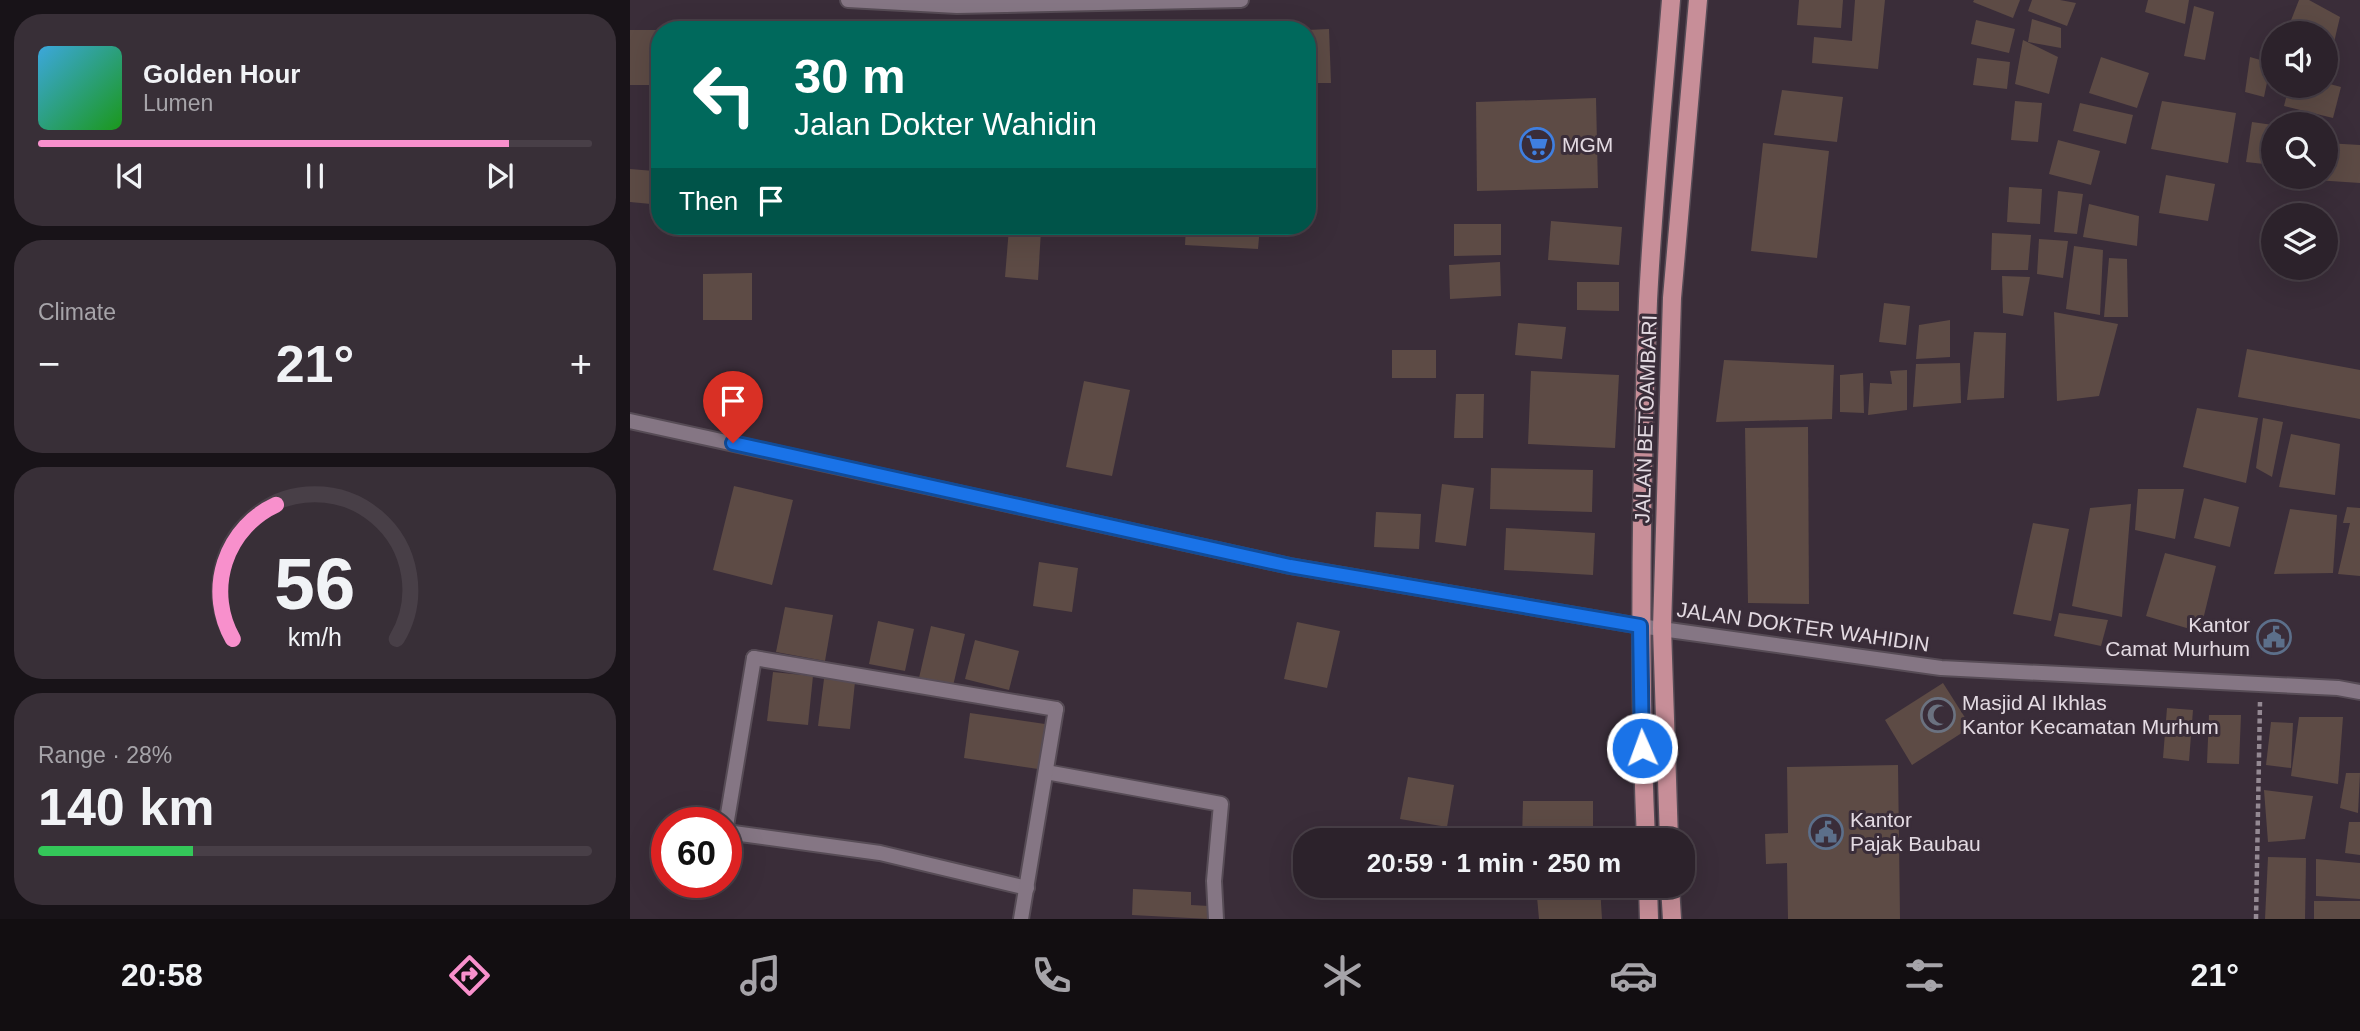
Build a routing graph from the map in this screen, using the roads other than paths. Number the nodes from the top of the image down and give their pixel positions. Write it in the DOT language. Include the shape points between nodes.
graph roads {
  1 [pos="848,0"];
  2 [pos="1241,0"];
  3 [pos="1671,0"];
  4 [pos="1698,0"];
  5 [pos="957,3"];
  6 [pos="630,421"];
  7 [pos="1640,626"];
  8 [pos="1662,628"];
  9 [pos="2360,692"];
  10 [pos="1046,772"];
  11 [pos="729,807"];
  12 [pos="1645,828"];
  13 [pos="1669,828"];
  14 [pos="742,834"];
  15 [pos="1027,888"];
  16 [pos="1648,898"];
  17 [pos="1671,898"];
  18 [pos="1021,919"];
  19 [pos="1216,919"];
  20 [pos="1649,919"];
  21 [pos="1672,919"];
  1 -- 5 [label="street"];
  2 -- 5 [label="street"];
  3 -- 7 [label="main road, JALAN BETOAMBARI" via="1648,298"];
  4 -- 8 [label="main road, JALAN BETOAMBARI" via="1672,298"];
  6 -- 7 [label="street, JALAN DOKTER WAHIDIN" via="1290,566"];
  7 -- 8 [label="street, JALAN DOKTER WAHIDIN"];
  7 -- 12 [label="main road, JALAN BETOAMBARI"];
  8 -- 9 [label="street, JALAN DOKTER WAHIDIN" via="1941,668"];
  8 -- 13 [label="main road, JALAN BETOAMBARI"];
  10 -- 11 [label="street" via="1056,709 754,658"];
  10 -- 15 [label="street"];
  10 -- 19 [label="street" via="1221,804 1214,880"];
  14 -- 15 [label="street" via="880,853"];
  15 -- 18 [label="street"];
  16 -- 20 [label="main road"];
  17 -- 21 [label="main road"];
}
